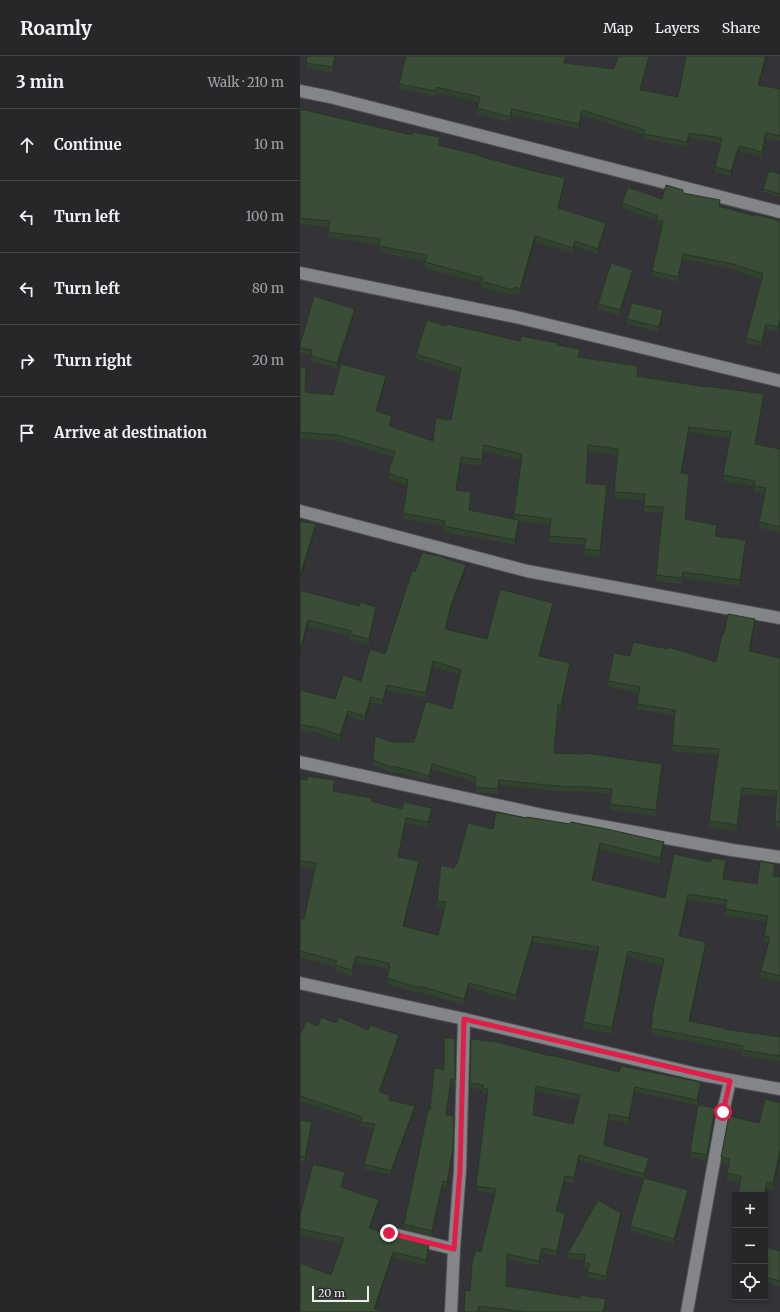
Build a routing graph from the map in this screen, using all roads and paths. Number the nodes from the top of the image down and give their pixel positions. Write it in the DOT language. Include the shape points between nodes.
graph roads {
  1 [pos="300,91"];
  2 [pos="780,212"];
  3 [pos="300,273"];
  4 [pos="780,381"];
  5 [pos="300,511"];
  6 [pos="780,618"];
  7 [pos="300,762"];
  8 [pos="780,857"];
  9 [pos="300,983"];
  10 [pos="464,1019"];
  11 [pos="730,1081"];
  12 [pos="780,1089"];
  13 [pos="389,1233"];
  14 [pos="454,1249"];
  15 [pos="451,1312"];
  16 [pos="687,1312"];
  1 -- 2 [label="street"];
  3 -- 4 [label="street" via="516,317"];
  5 -- 6 [label="street" via="527,571"];
  7 -- 8 [label="street" via="548,816"];
  9 -- 10 [label="street"];
  10 -- 11 [label="street"];
  10 -- 14 [label="street" via="460,1170"];
  11 -- 12 [label="street"];
  11 -- 16 [label="street"];
  13 -- 14 [label="street"];
  14 -- 15 [label="street"];
}
